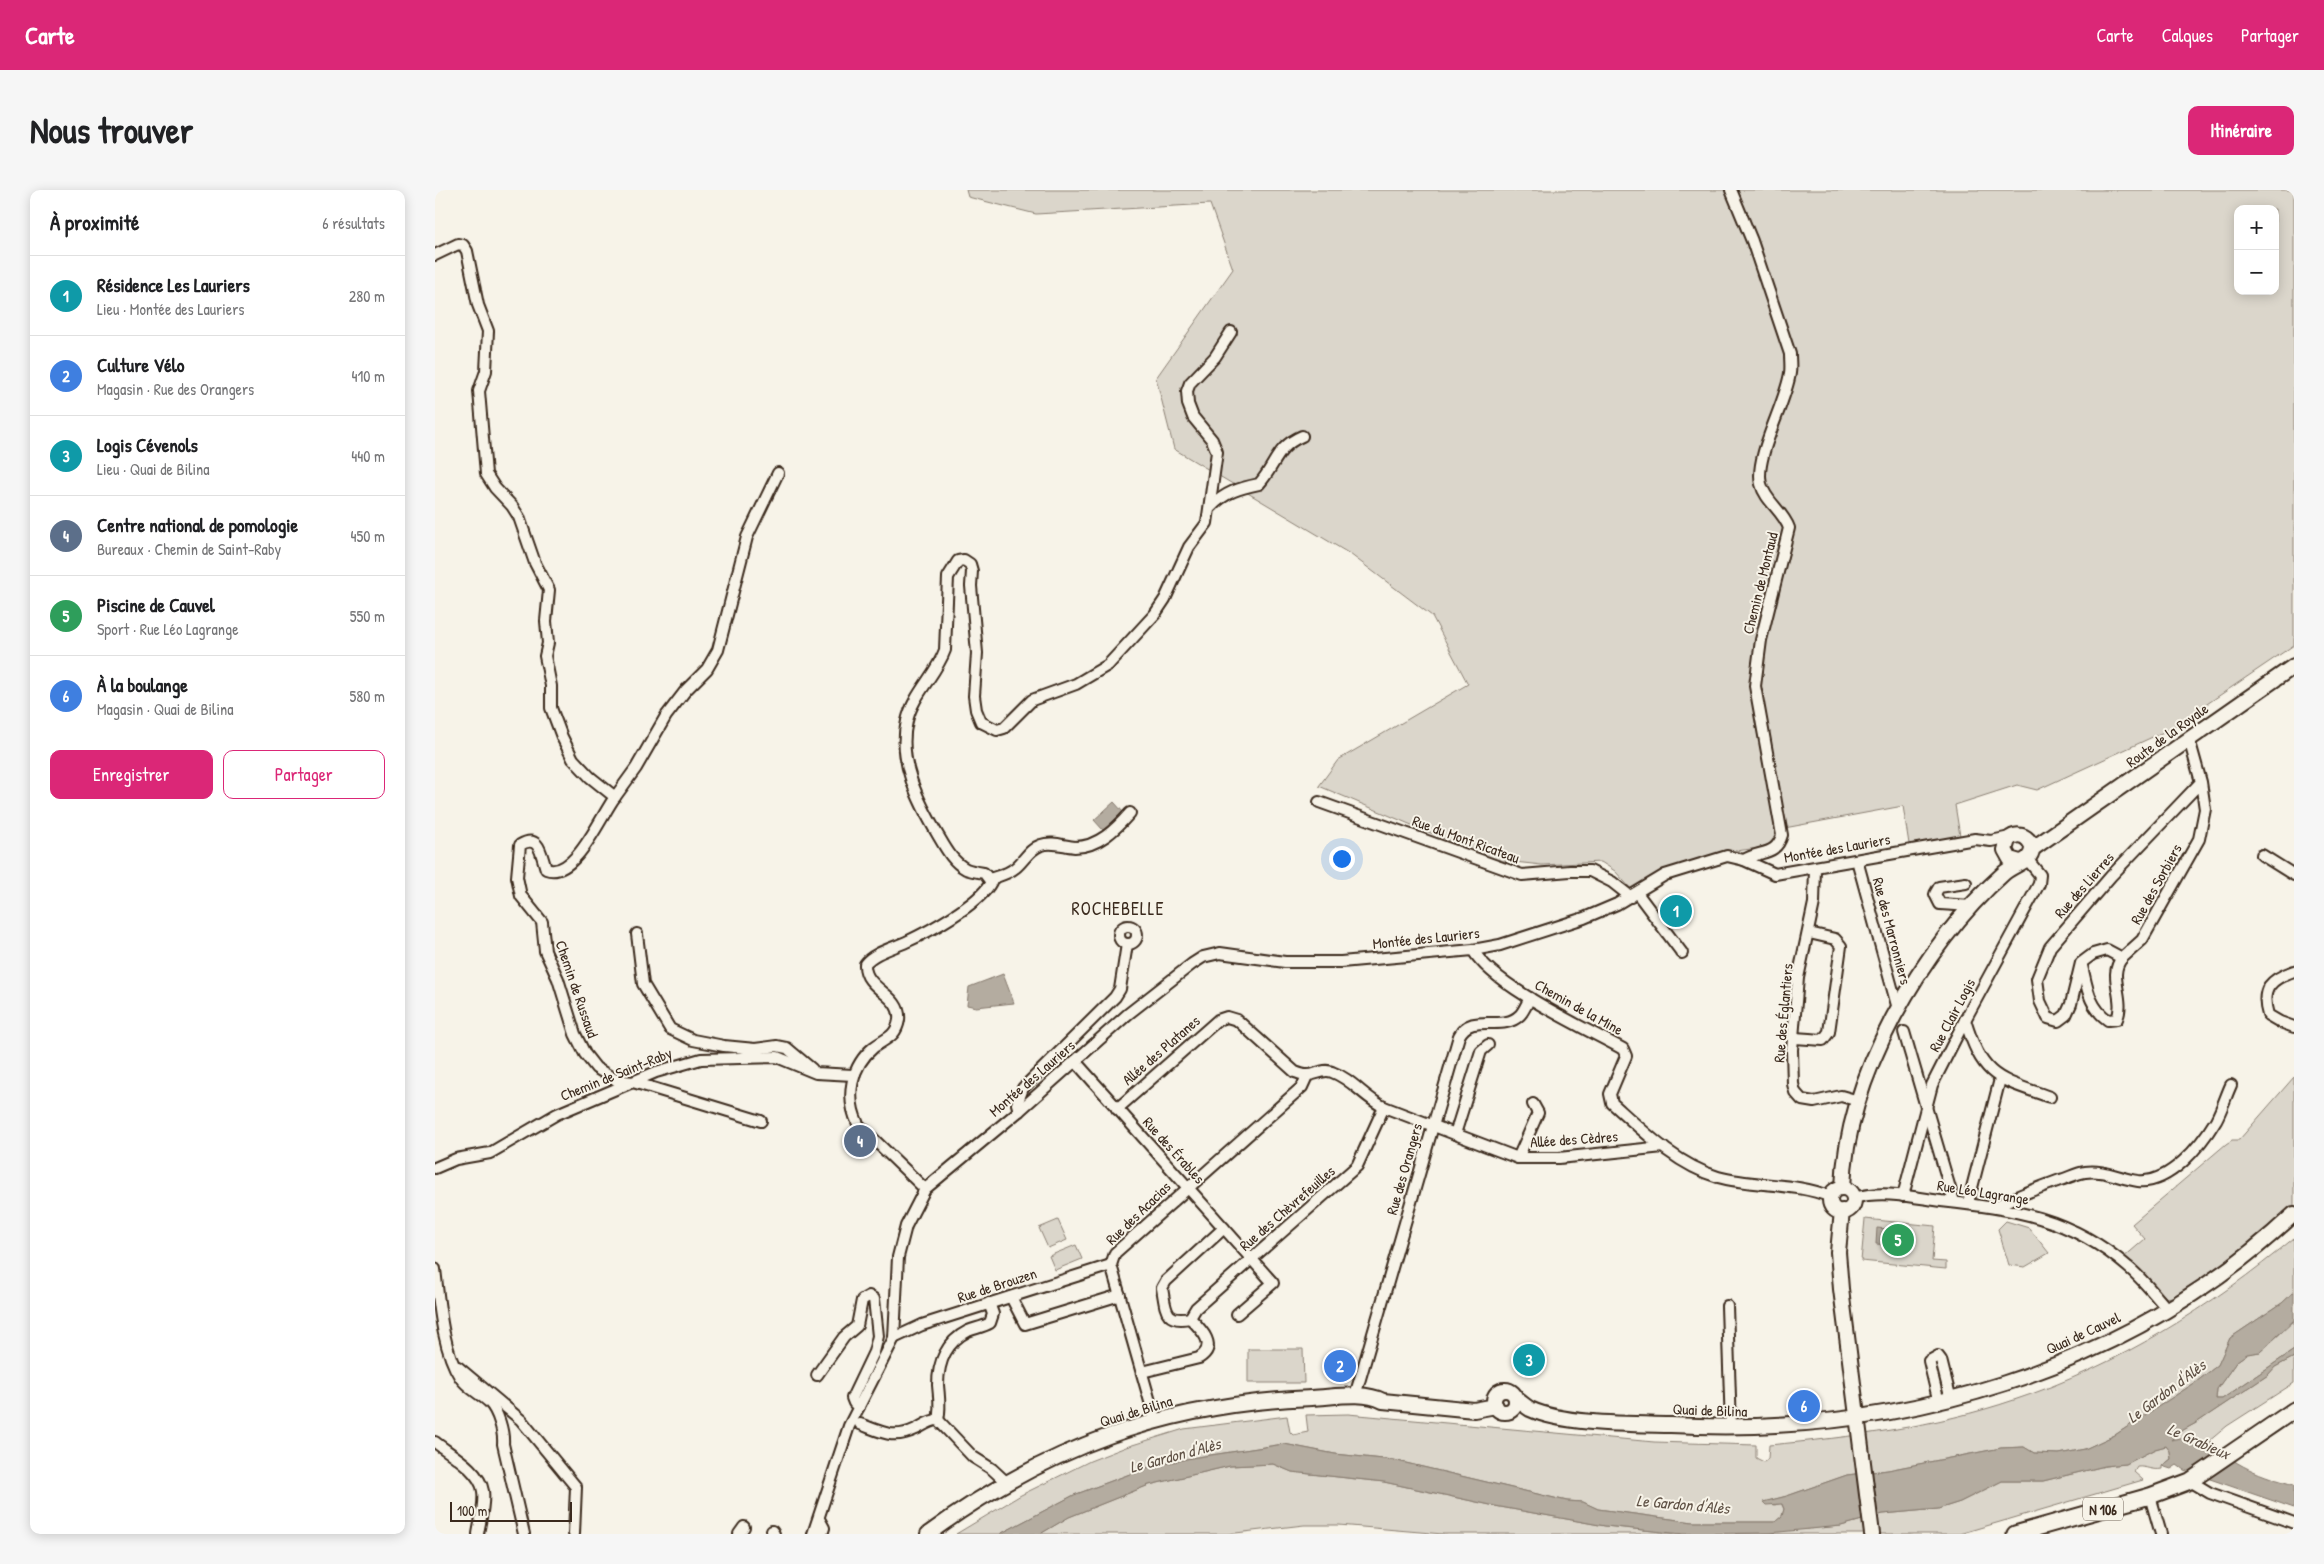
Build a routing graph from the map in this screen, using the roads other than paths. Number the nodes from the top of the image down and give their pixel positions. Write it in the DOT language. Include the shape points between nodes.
graph roads {
  1 [pos="1731,190"];
  2 [pos="435,255"];
  3 [pos="1231,332"];
  4 [pos="1302,436"];
  5 [pos="778,473"];
  6 [pos="1211,507"];
  7 [pos="2294,666"];
  8 [pos="2189,739"];
  9 [pos="2201,782"];
  10 [pos="615,797"];
  11 [pos="1319,802"];
  12 [pos="1130,813"];
  13 [pos="2010,837"];
  14 [pos="1991,841"];
  15 [pos="2020,852"];
  16 [pos="2262,855"];
  17 [pos="1744,860"];
  18 [pos="1857,860"];
  19 [pos="1815,868"];
  20 [pos="2294,875"];
  21 [pos="990,880"];
  22 [pos="1966,883"];
  23 [pos="1634,895"];
  24 [pos="1972,906"];
  25 [pos="1809,933"];
  26 [pos="637,934"];
  27 [pos="1127,944"];
  28 [pos="1473,950"];
  29 [pos="1682,953"];
  30 [pos="2122,958"];
  31 [pos="2081,963"];
  32 [pos="2294,971"];
  33 [pos="1530,998"];
  34 [pos="1898,1009"];
  35 [pos="1965,1020"];
  36 [pos="2294,1027"];
  37 [pos="1904,1032"];
  38 [pos="1795,1038"];
  39 [pos="1488,1045"];
  40 [pos="1075,1062"];
  41 [pos="816,1073"];
  42 [pos="853,1075"];
  43 [pos="1307,1076"];
  44 [pos="2000,1079"];
  45 [pos="633,1082"];
  46 [pos="2231,1085"];
  47 [pos="2050,1097"];
  48 [pos="1859,1101"];
  49 [pos="1533,1104"];
  50 [pos="1926,1105"];
  51 [pos="1384,1107"];
  52 [pos="1117,1109"];
  53 [pos="1019,1111"];
  54 [pos="761,1122"];
  55 [pos="1433,1125"];
  56 [pos="1455,1134"];
  57 [pos="1663,1147"];
  58 [pos="1518,1158"];
  59 [pos="435,1168"];
  60 [pos="1187,1187"];
  61 [pos="1843,1188"];
  62 [pos="925,1189"];
  63 [pos="1903,1196"];
  64 [pos="1831,1197"];
  65 [pos="1854,1198"];
  66 [pos="1954,1202"];
  67 [pos="1968,1203"];
  68 [pos="1997,1206"];
  69 [pos="1842,1211"];
  70 [pos="2294,1214"];
  71 [pos="1224,1228"];
  72 [pos="1251,1259"];
  73 [pos="1111,1265"];
  74 [pos="435,1269"];
  75 [pos="1120,1296"];
  76 [pos="1011,1297"];
  77 [pos="989,1304"];
  78 [pos="1727,1306"];
  79 [pos="2167,1309"];
  80 [pos="1237,1314"];
  81 [pos="1190,1318"];
  82 [pos="894,1338"];
  83 [pos="455,1364"];
  84 [pos="1142,1372"];
  85 [pos="817,1375"];
  86 [pos="1852,1380"];
  87 [pos="1355,1396"];
  88 [pos="1495,1403"];
  89 [pos="1514,1405"];
  90 [pos="859,1407"];
  91 [pos="2294,1410"];
  92 [pos="1155,1419"];
  93 [pos="938,1420"];
  94 [pos="1830,1421"];
  95 [pos="860,1424"];
  96 [pos="1857,1424"];
  97 [pos="1731,1428"];
  98 [pos="435,1442"];
  99 [pos="2193,1479"];
  100 [pos="1007,1483"];
  101 [pos="2150,1496"];
  102 [pos="819,1519"];
  103 [pos="2294,1523"];
  104 [pos="478,1534"];
  105 [pos="524,1534"];
  106 [pos="574,1534"];
  107 [pos="813,1534"];
  108 [pos="822,1534"];
  109 [pos="928,1534"];
  110 [pos="1872,1534"];
  111 [pos="2015,1534"];
  112 [pos="2161,1534"];
  1 -- 17 [label="street, Chemin de Montaud" via="1790,354 1791,373 1761,464 1761,484 1770,502 1785,517 1789,528 1761,640 1755,686 1782,834 1780,844 1772,851"];
  2 -- 10 [label="street" via="458,244 463,245 488,331 486,371 479,391 486,474 519,517 535,564 549,590 545,656 551,686 551,708 573,759"];
  3 -- 6 [label="street" via="1187,391 1193,417 1212,440 1217,452"];
  4 -- 6 [label="street" via="1282,448 1259,484 1227,493"];
  5 -- 10 [label="street" via="747,537 718,650 666,716"];
  6 -- 21 [label="street" via="1207,523 1189,547 1165,599 1117,656 1076,684 1032,700 1004,728 997,730 981,722 975,710 977,653 972,571 964,560 953,567 948,577 945,650 915,700 907,721 904,744 909,773 922,809 949,853 967,870 984,873"];
  7 -- 8 [label="main road, Route de la Royale"];
  8 -- 9 [label="street, Rue des Sorbiers"];
  8 -- 15 [label="main road, Route de la Royale" via="2059,830"];
  9 -- 30 [label="street, Rue des Sorbiers" via="2205,809 2199,839 2142,940"];
  9 -- 31 [label="street, Rue des Lierres" via="2111,876 2050,947 2037,979 2040,1001 2048,1018 2058,1021 2066,1015"];
  10 -- 45 [label="street, Chemin de Russaud" via="577,858 565,867 551,871 546,869 540,846 527,841 520,845 517,876 521,896 542,922 545,951 585,1054 596,1068 616,1080"];
  11 -- 23 [label="street, Rue du Mont Ricateau" via="1522,875 1590,871"];
  12 -- 21 [label="street" via="1109,835 1090,845 1041,845 1015,868"];
  13 -- 14 [label="street, Montée des Lauriers"];
  13 -- 15 [label="main road" via="2018,835"];
  14 -- 15 [label="street"];
  14 -- 18 [label="street, Montée des Lauriers" via="1975,839"];
  15 -- 24 [label="main road, Route de la Royale"];
  15 -- 35 [label="street, Rue Clair Logis" via="2040,876 2039,884"];
  16 -- 20 [label="street"];
  17 -- 19 [label="street, Montée des Lauriers" via="1775,874"];
  17 -- 23 [label="street, Montée des Lauriers" via="1727,856 1665,875"];
  18 -- 19 [label="street, Montée des Lauriers"];
  18 -- 34 [label="street, Rue des Marronniers"];
  19 -- 25 [label="street, Rue des Églantiers"];
  21 -- 42 [label="street" via="989,886 948,920 868,960 865,972 868,980 891,999 899,1013 899,1021 894,1035 874,1048"];
  22 -- 24 [label="street" via="1939,888 1935,894 1940,904"];
  23 -- 28 [label="street, Montée des Lauriers" via="1584,918 1500,945"];
  23 -- 29 [label="street, Rue du Mont Ricateau"];
  24 -- 34 [label="main road, Route de la Royale" via="1937,947"];
  25 -- 38 [label="street, Rue des Églantiers" via="1798,978"];
  25 -- 38 [label="street" via="1835,939 1841,946 1829,1032 1823,1040"];
  26 -- 41 [label="street" via="643,984 670,1029 693,1040 724,1046 787,1048"];
  27 -- 53 [label="street" via="1120,989 1023,1088 1017,1104"];
  28 -- 33 [label="street, Chemin de la Mine" via="1493,973"];
  28 -- 40 [label="street, Montée des Lauriers" via="1341,962 1285,962 1221,953 1203,957 1128,1014"];
  30 -- 31 [label="street" via="2107,950 2093,954"];
  30 -- 31 [label="street" via="2115,971 2121,1009 2117,1019 2108,1020 2099,1014 2090,1000"];
  32 -- 36 [label="street" via="2272,981 2265,1000 2268,1014"];
  33 -- 55 [label="street, Rue des Orangers" via="1513,1020 1472,1023 1463,1029"];
  33 -- 57 [label="street, Chemin de la Mine" via="1623,1049 1626,1056 1610,1094 1611,1103"];
  34 -- 48 [label="main road, Route de la Royale"];
  35 -- 44 [label="street" via="1983,1064"];
  35 -- 50 [label="street, Rue Clair Logis" via="1932,1085"];
  37 -- 50 [label="street"];
  38 -- 48 [label="street, Rue des Églantiers" via="1793,1084 1798,1096 1814,1102 1841,1096"];
  39 -- 56 [label="street" via="1481,1052"];
  40 -- 52 [label="street, Rue des Érables"];
  40 -- 53 [label="street, Montée des Lauriers"];
  41 -- 42 [label="street, Chemin de Saint-Raby"];
  41 -- 45 [label="street, Chemin de Saint-Raby" via="777,1057 701,1058"];
  42 -- 62 [label="street" via="851,1098 858,1124"];
  43 -- 51 [label="street, Allée des Cèdres" via="1318,1071 1331,1071"];
  43 -- 52 [label="street, Allée des Platanes" via="1295,1072 1237,1020 1227,1017 1218,1020"];
  43 -- 60 [label="street, Rue des Acacias" via="1301,1087"];
  44 -- 47 [label="street"];
  44 -- 67 [label="street"];
  45 -- 54 [label="street, Chemin de Russaud"];
  45 -- 59 [label="street, Chemin de Saint-Raby" via="557,1114 490,1153 456,1159"];
  46 -- 68 [label="street" via="2216,1120 2198,1144 2161,1177 2137,1181 2085,1172 2015,1196"];
  48 -- 61 [label="main road, Route de la Royale" via="1845,1162"];
  49 -- 58 [label="street" via="1539,1113"];
  50 -- 63 [label="street, Rue Clair Logis"];
  50 -- 66 [label="street"];
  51 -- 55 [label="street, Allée des Cèdres"];
  51 -- 72 [label="street, Rue des Chèvrefeuilles" via="1357,1166"];
  52 -- 60 [label="street, Rue des Érables"];
  53 -- 62 [label="street, Montée des Lauriers"];
  55 -- 56 [label="street, Allée des Cèdres"];
  55 -- 87 [label="street, Rue des Orangers"];
  56 -- 58 [label="street, Allée des Cèdres"];
  57 -- 58 [label="street, Allée des Cèdres" via="1559,1158"];
  57 -- 64 [label="street, Chemin de la Mine" via="1717,1176 1813,1190"];
  60 -- 71 [label="street, Rue des Érables"];
  60 -- 73 [label="street, Rue des Acacias" via="1121,1246"];
  61 -- 64 [label="main road"];
  61 -- 65 [label="main road"];
  62 -- 82 [label="street" via="905,1226 898,1257"];
  63 -- 65 [label="street, Rue Léo Lagrange" via="1870,1194"];
  63 -- 66 [label="street, Rue Léo Lagrange"];
  64 -- 69 [label="main road" via="1833,1207"];
  65 -- 69 [label="main road" via="1851,1208"];
  66 -- 67 [label="street, Rue Léo Lagrange"];
  67 -- 68 [label="street, Rue Léo Lagrange"];
  68 -- 79 [label="street, Rue Léo Lagrange" via="2025,1212 2079,1234 2129,1267"];
  69 -- 86 [label="main road" via="1838,1252"];
  70 -- 79 [label="main road, Quai de Cauvel" via="2214,1278"];
  71 -- 72 [label="street, Rue des Érables"];
  71 -- 81 [label="street, Rue des Chèvrefeuilles" via="1161,1288 1170,1317 1177,1321"];
  72 -- 80 [label="street, Rue des Érables" via="1273,1283"];
  72 -- 81 [label="street, Rue des Chèvrefeuilles" via="1196,1308"];
  73 -- 75 [label="street, Rue des Acacias"];
  73 -- 76 [label="street, Rue de Brouzen"];
  74 -- 83 [label="street" via="442,1320"];
  75 -- 76 [label="street" via="1025,1324"];
  75 -- 84 [label="street, Rue des Acacias"];
  76 -- 77 [label="street, Rue de Brouzen"];
  77 -- 82 [label="street, Rue de Brouzen" via="922,1325"];
  77 -- 93 [label="street" via="993,1314 990,1323 968,1332 951,1344 940,1360 941,1408"];
  78 -- 97 [label="street"];
  79 -- 96 [label="main road, Quai de Cauvel" via="2050,1367 1999,1386"];
  81 -- 84 [label="street" via="1204,1332 1208,1347 1205,1354"];
  82 -- 90 [label="street"];
  83 -- 105 [label="street" via="459,1376 469,1388 490,1403 504,1433 503,1444"];
  83 -- 106 [label="street" via="521,1420 576,1487"];
  84 -- 92 [label="street, Rue des Acacias"];
  85 -- 90 [label="street" via="844,1337 857,1326 862,1300 869,1296 874,1299 878,1336 853,1398"];
  86 -- 94 [label="main road" via="1846,1406"];
  86 -- 96 [label="main road"];
  87 -- 88 [label="main road, Quai de Bilina"];
  87 -- 92 [label="main road, Quai de Bilina" via="1237,1403"];
  88 -- 89 [label="main road" via="1505,1412"];
  88 -- 89 [label="main road" via="1498,1393 1504,1390 1511,1391"];
  89 -- 97 [label="main road, Quai de Bilina" via="1592,1422"];
  90 -- 102 [label="street" via="849,1426"];
  91 -- 99 [label="main road, N 106"];
  92 -- 100 [label="main road, Quai de Bilina" via="1063,1454"];
  93 -- 95 [label="street" via="904,1434 889,1435"];
  93 -- 100 [label="street" via="973,1457"];
  94 -- 96 [label="main road, Quai de Bilina"];
  94 -- 97 [label="main road, Quai de Bilina"];
  96 -- 110 [label="main road"];
  98 -- 104 [label="street" via="475,1475 480,1483 483,1492"];
  99 -- 101 [label="main road, N 106"];
  99 -- 103 [label="street" via="2210,1493"];
  100 -- 109 [label="main road, Quai de Bilina"];
  101 -- 111 [label="main road, N 106"];
  101 -- 112 [label="street"];
  102 -- 107 [label="street"];
  102 -- 108 [label="street" via="824,1528"];
}
